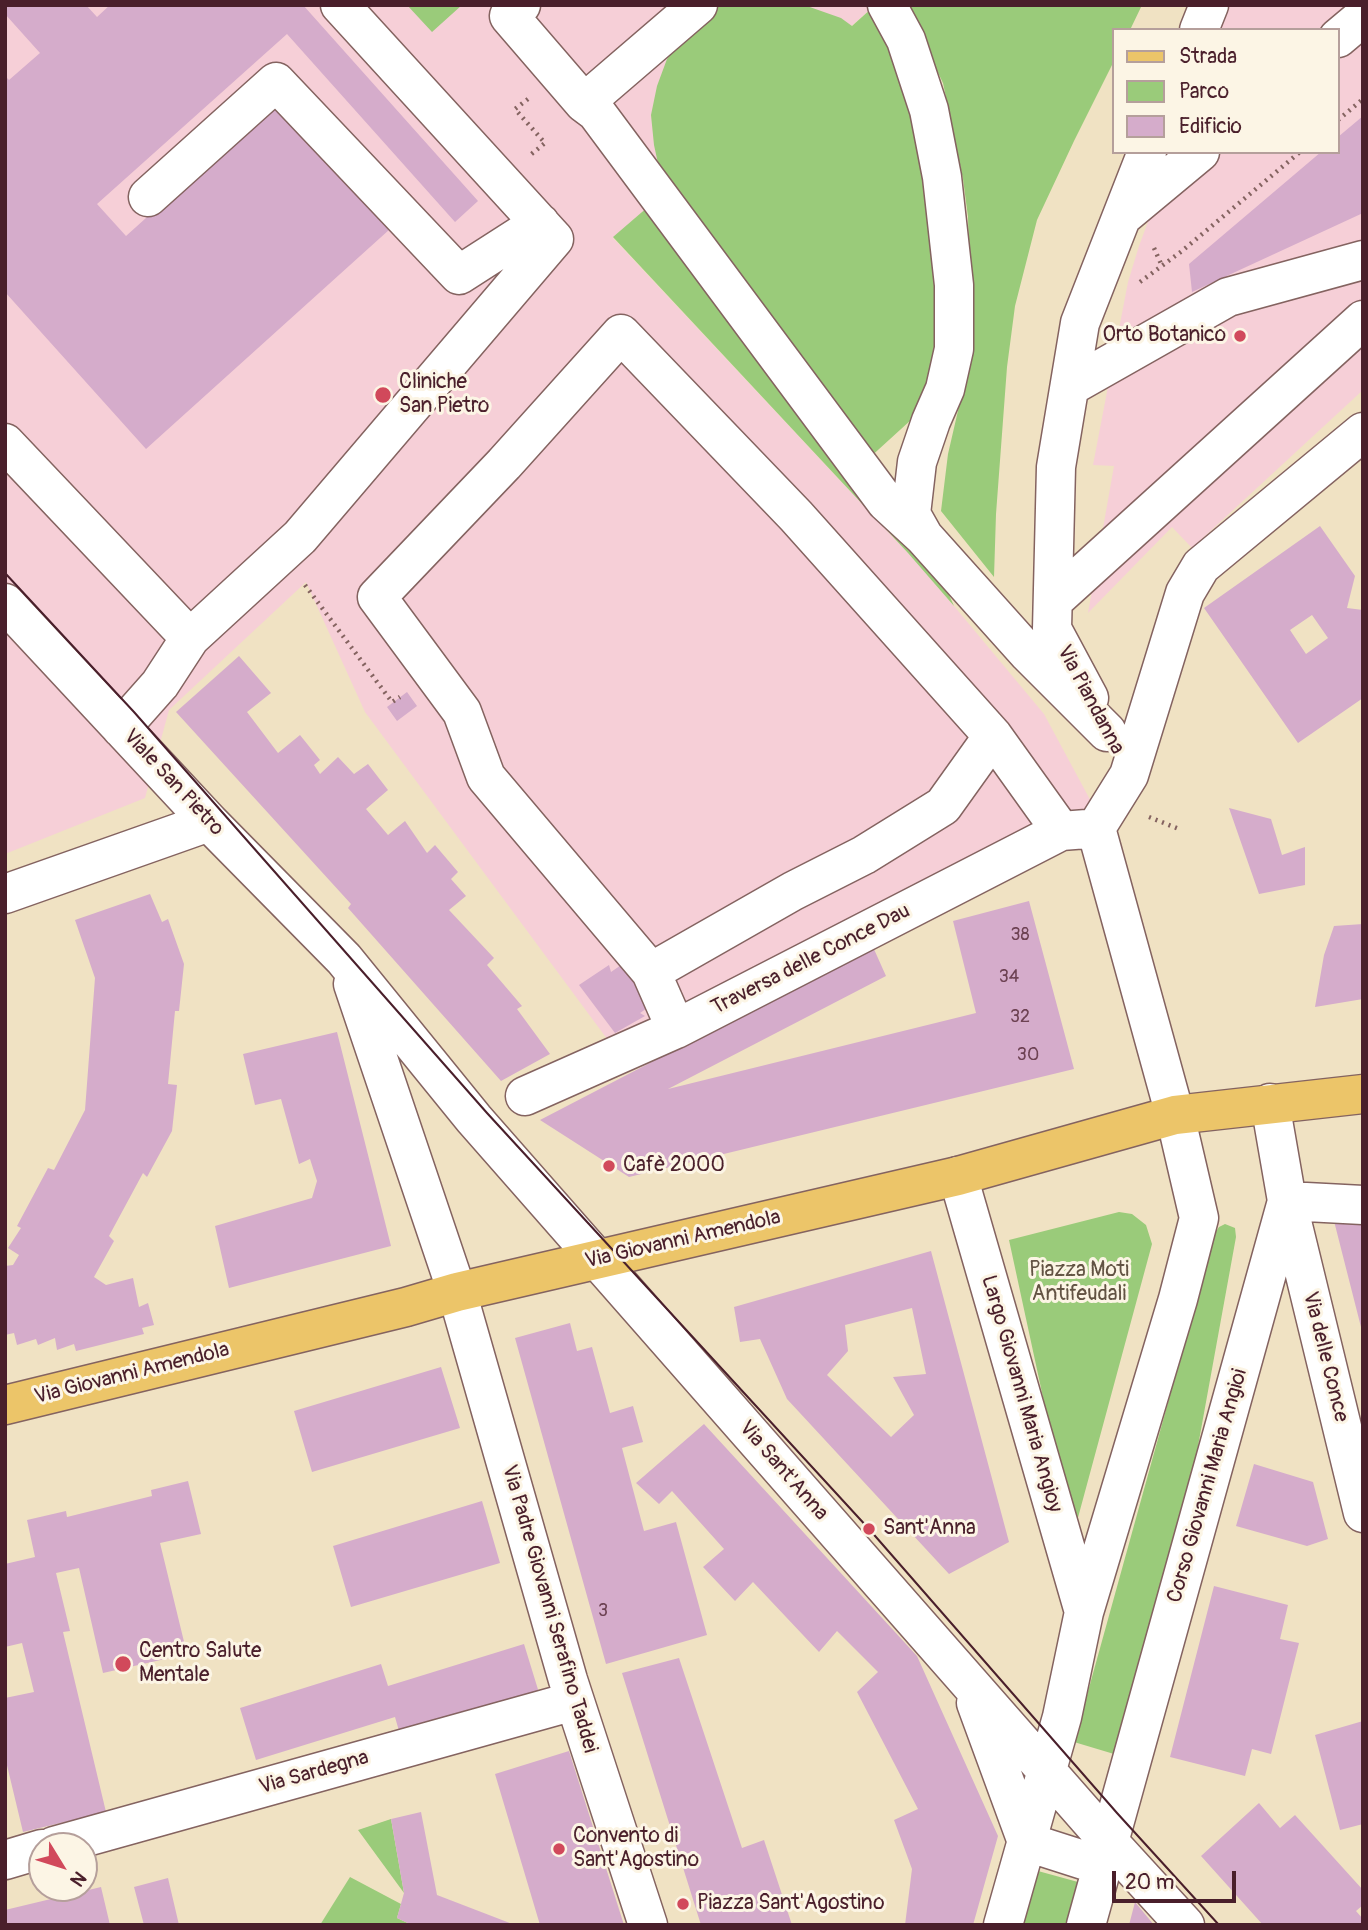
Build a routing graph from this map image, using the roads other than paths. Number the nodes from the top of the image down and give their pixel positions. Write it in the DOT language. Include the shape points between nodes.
graph roads {
  1 [pos="340,5"];
  2 [pos="521,5"];
  3 [pos="698,5"];
  4 [pos="887,5"];
  5 [pos="1209,5"];
  6 [pos="1331,5"];
  7 [pos="1363,18"];
  8 [pos="1200,28"];
  9 [pos="1325,28"];
  10 [pos="1340,36"];
  11 [pos="584,103"];
  12 [pos="1146,154"];
  13 [pos="1198,154"];
  14 [pos="148,197"];
  15 [pos="1121,218"];
  16 [pos="540,223"];
  17 [pos="1363,260"];
  18 [pos="1363,320"];
  19 [pos="1071,386"];
  20 [pos="1363,432"];
  21 [pos="5,443"];
  22 [pos="924,537"];
  23 [pos="1053,601"];
  24 [pos="5,603"];
  25 [pos="190,638"];
  26 [pos="121,728"];
  27 [pos="1107,732"];
  28 [pos="993,736"];
  29 [pos="1129,775"];
  30 [pos="209,822"];
  31 [pos="1078,829"];
  32 [pos="5,894"];
  33 [pos="345,959"];
  34 [pos="651,972"];
  35 [pos="676,1029"];
  36 [pos="1363,1094"];
  37 [pos="525,1096"];
  38 [pos="1270,1103"];
  39 [pos="1175,1115"];
  40 [pos="958,1176"];
  41 [pos="1287,1200"];
  42 [pos="1363,1205"];
  43 [pos="597,1261"];
  44 [pos="457,1292"];
  45 [pos="5,1405"];
  46 [pos="1363,1513"];
  47 [pos="1084,1612"];
  48 [pos="969,1681"];
  49 [pos="574,1701"];
  50 [pos="1047,1770"];
  51 [pos="98,1834"];
  52 [pos="1027,1842"];
  53 [pos="28,1853"];
  54 [pos="1106,1854"];
  55 [pos="5,1860"];
  56 [pos="648,1925"];
  57 [pos="1003,1925"];
  58 [pos="1086,1925"];
  59 [pos="1185,1925"];
  1 -- 16 [label="street"];
  2 -- 11 [label="street" via="509,16"];
  3 -- 11 [label="street"];
  4 -- 22 [label="street" via="906,40 929,110 954,285 954,349 945,389 917,462 911,514"];
  5 -- 8 [label="street"];
  6 -- 9 [label="street"];
  7 -- 10 [label="street"];
  11 -- 22 [label="street" via="596,112 886,502"];
  12 -- 15 [label="street, Via Piandanna"];
  13 -- 15 [label="street"];
  14 -- 16 [label="street" via="275,82 459,275"];
  15 -- 19 [label="street, Via Piandanna" via="1080,323"];
  16 -- 25 [label="street" via="554,239 300,537"];
  17 -- 19 [label="street" via="1228,297"];
  18 -- 23 [label="street"];
  19 -- 23 [label="street, Via Piandanna" via="1056,467"];
  20 -- 29 [label="street" via="1201,566 1185,593"];
  21 -- 25 [label="street"];
  22 -- 27 [label="street" via="1028,653"];
  23 -- 27 [label="street, Via Piandanna" via="1052,629"];
  24 -- 26 [label="street, Viale San Pietro"];
  25 -- 26 [label="street" via="160,684"];
  26 -- 30 [label="street, Viale San Pietro"];
  27 -- 29 [label="street, Via Piandanna"];
  28 -- 31 [label="street"];
  28 -- 34 [label="street" via="943,806 864,856"];
  28 -- 34 [label="street" via="796,516 621,334 377,597 462,712 486,777"];
  29 -- 31 [label="street, Via Piandanna"];
  30 -- 32 [label="street"];
  30 -- 33 [label="street, Viale San Pietro"];
  31 -- 35 [label="street, Traversa delle Conce Dau"];
  31 -- 39 [label="street"];
  33 -- 43 [label="street, Viale San Pietro"];
  33 -- 44 [label="street, Viale San Pietro"];
  34 -- 35 [label="street"];
  35 -- 37 [label="street, Traversa delle Conce Dau"];
  36 -- 38 [label="main road, Via Giovanni Amendola"];
  38 -- 39 [label="main road, Via Giovanni Amendola"];
  38 -- 41 [label="street, Corso Giovanni Maria Angioi"];
  39 -- 40 [label="main road, Via Giovanni Amendola"];
  39 -- 47 [label="street" via="1199,1218"];
  40 -- 43 [label="main road, Via Giovanni Amendola"];
  40 -- 47 [label="street, Largo Giovanni Maria Angioy"];
  41 -- 42 [label="street"];
  41 -- 46 [label="street, Via delle Conce"];
  41 -- 54 [label="street, Corso Giovanni Maria Angioi"];
  43 -- 44 [label="main road, Via Giovanni Amendola"];
  43 -- 48 [label="street, Via Sant'Anna"];
  44 -- 45 [label="main road, Via Giovanni Amendola"];
  44 -- 49 [label="street, Via Padre Giovanni Serafino Taddei"];
  47 -- 50 [label="street"];
  48 -- 50 [label="street, Via Sant'Anna"];
  48 -- 52 [label="street, Via Sant'Anna"];
  49 -- 51 [label="street, Via Sardegna"];
  49 -- 56 [label="street, Via Padre Giovanni Serafino Taddei"];
  50 -- 52 [label="street"];
  50 -- 54 [label="street, Via Sant'Anna"];
  52 -- 54 [label="street"];
  52 -- 57 [label="street"];
  53 -- 55 [label="street"];
  54 -- 58 [label="street, Corso Giovanni Maria Angioi"];
  54 -- 59 [label="street, Via Sant'Anna"];
}
